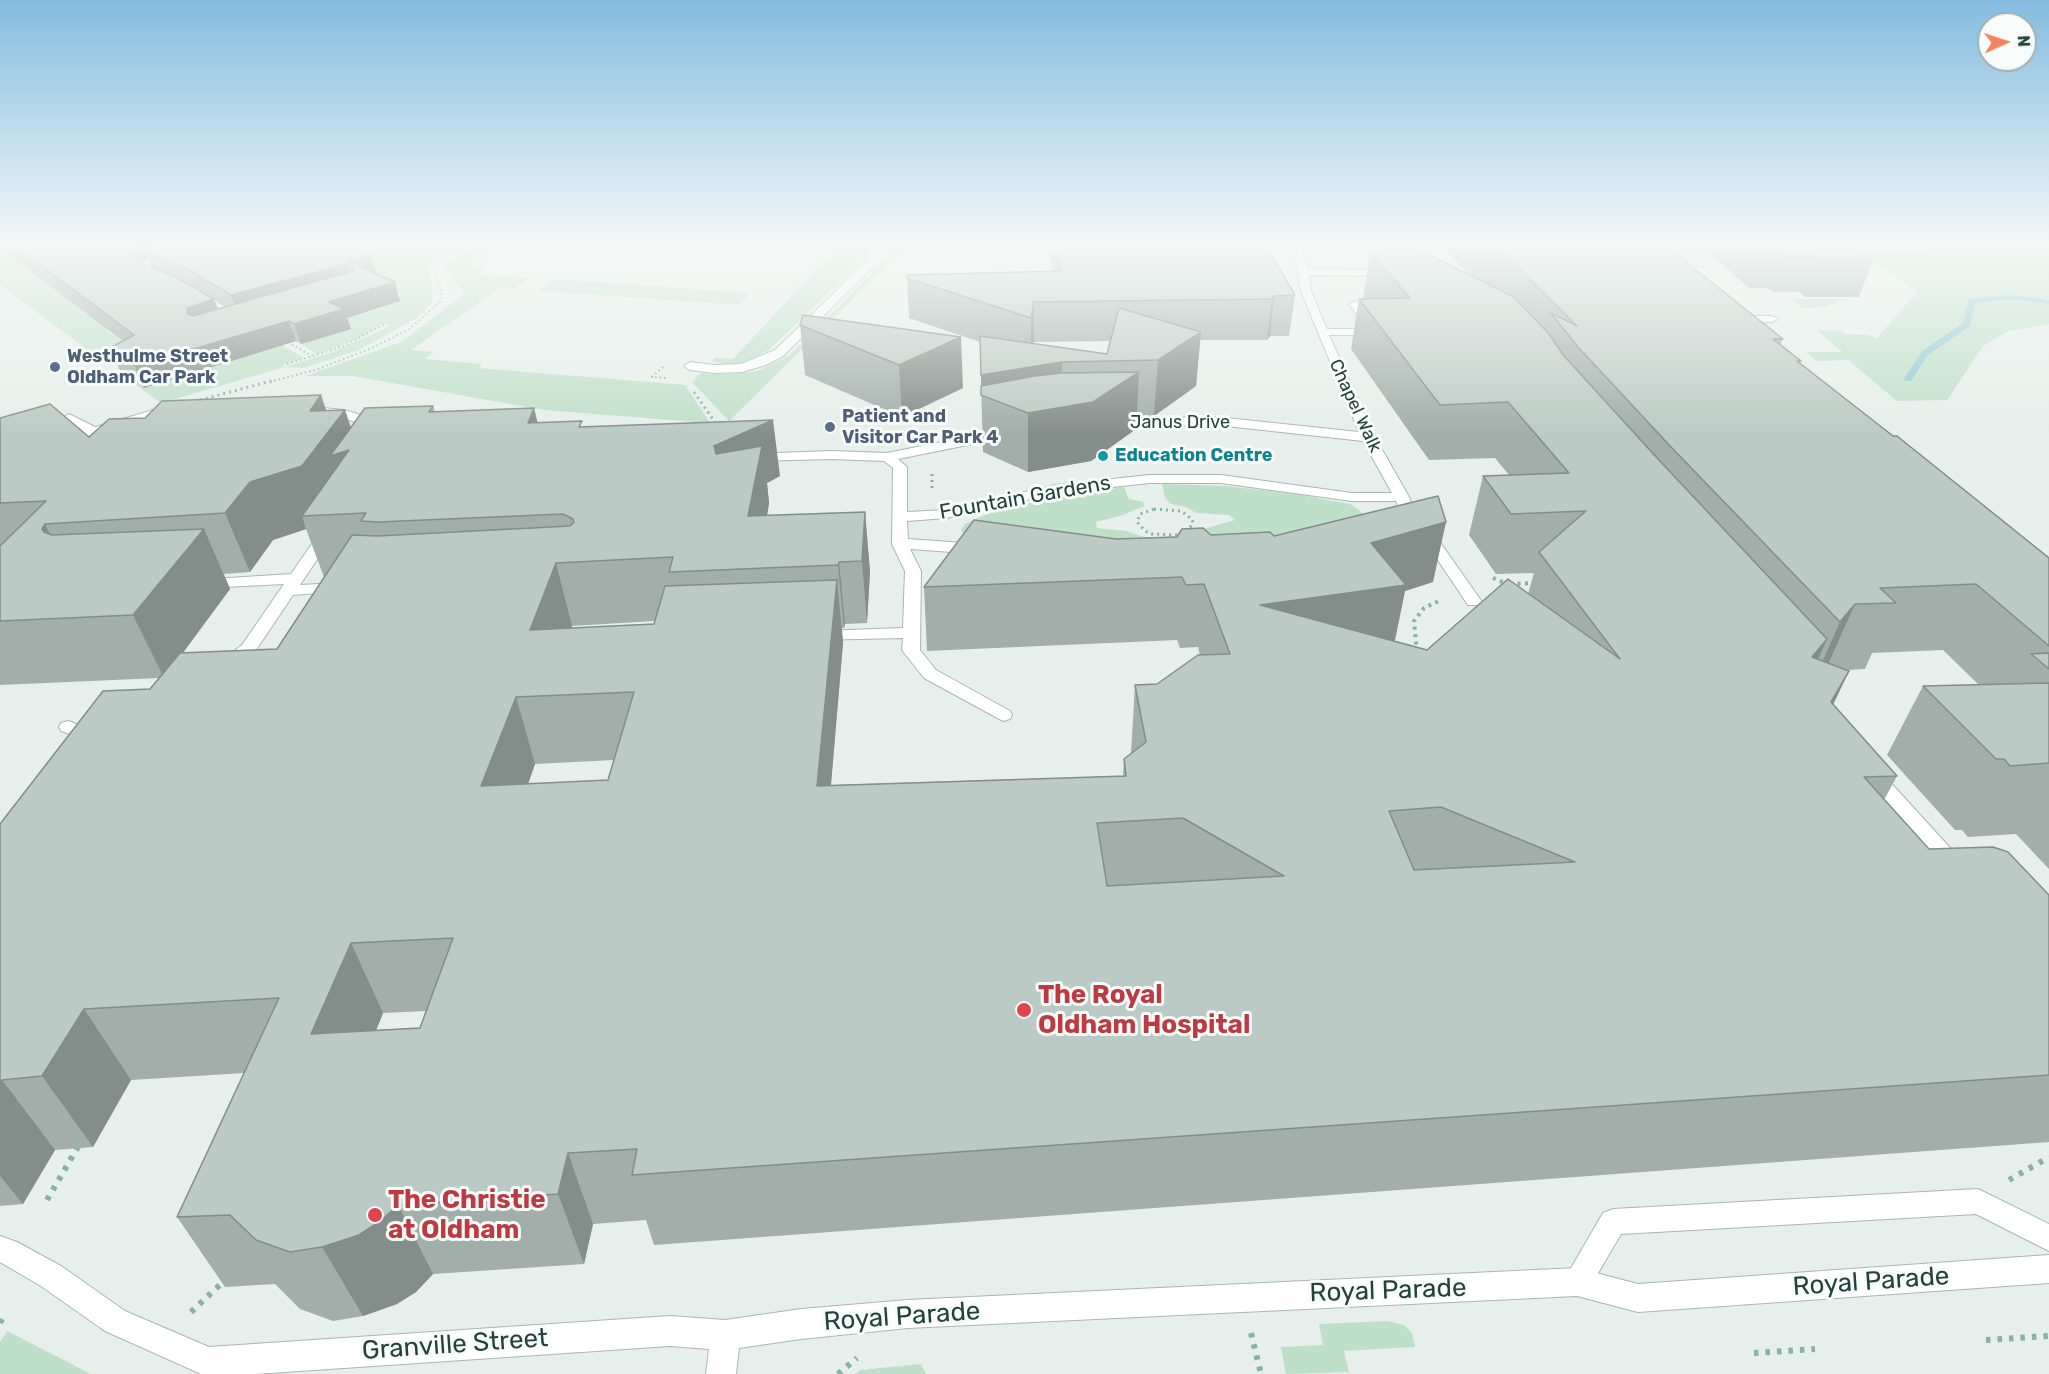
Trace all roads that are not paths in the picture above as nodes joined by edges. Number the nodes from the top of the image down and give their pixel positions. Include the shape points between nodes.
1 (826, 307) edge
2 (1313, 307) edge
3 (1357, 307) edge
4 (1727, 319) edge
5 (1772, 319) dead end
6 (1323, 332) junction
7 (690, 366) dead end
8 (179, 409) edge
9 (307, 411) edge
10 (69, 418) edge
11 (1095, 424) edge
12 (1022, 430) edge
13 (94, 432) junction
14 (1368, 437) junction
15 (388, 442) edge
16 (46, 447) edge
17 (735, 458) edge
18 (887, 458) junction
19 (1402, 497) junction
20 (340, 514) edge
21 (901, 517) junction
22 (1402, 521) junction
23 (1383, 528) edge
24 (900, 544) junction
25 (996, 553) edge
26 (189, 584) edge
27 (291, 585) junction
28 (352, 588) edge
29 (1474, 602) dead end
30 (910, 633) junction
31 (800, 637) edge
32 (211, 676) edge
33 (1003, 716) dead end
34 (68, 727) dead end
35 (85, 756) edge
36 (1859, 760) edge
37 (1968, 879) edge
38 (2049, 1238) edge
39 (0, 1249) edge
40 (2049, 1269) edge
41 (1576, 1282) junction
42 (725, 1335) junction
43 (721, 1374) edge

1 - 7 street via 779,353 762,362 742,368
2 - 6 street, Chapel Walk
3 - 6 street via 1371,324 1359,332
4 - 5 street
6 - 14 street, Chapel Walk
8 - 13 street
9 - 15 street via 344,414 369,422 382,431
10 - 13 street
11 - 14 street, Janus Drive via 1217,421
12 - 18 street
13 - 16 street
14 - 19 street, Chapel Walk
17 - 18 street
18 - 21 street via 900,467
19 - 21 street, Fountain Gardens via 1352,497 1221,478 1150,479 1056,489 946,514
19 - 22 street via 1407,510
20 - 27 street
21 - 24 street
22 - 23 street
22 - 29 street via 1431,538
24 - 25 street, Fountain Gardens
24 - 30 street via 913,571
26 - 27 street
27 - 28 street
27 - 32 street via 248,649
30 - 31 street
30 - 33 street via 911,650 930,674
34 - 35 street via 110,738
36 - 37 street
38 - 41 street via 1978,1200 1613,1222
39 - 42 street, Granville Street via 51,1276 115,1321 208,1362 670,1330
40 - 41 street, Royal Parade via 1638,1298
41 - 42 street, Royal Parade via 908,1314
42 - 43 street

